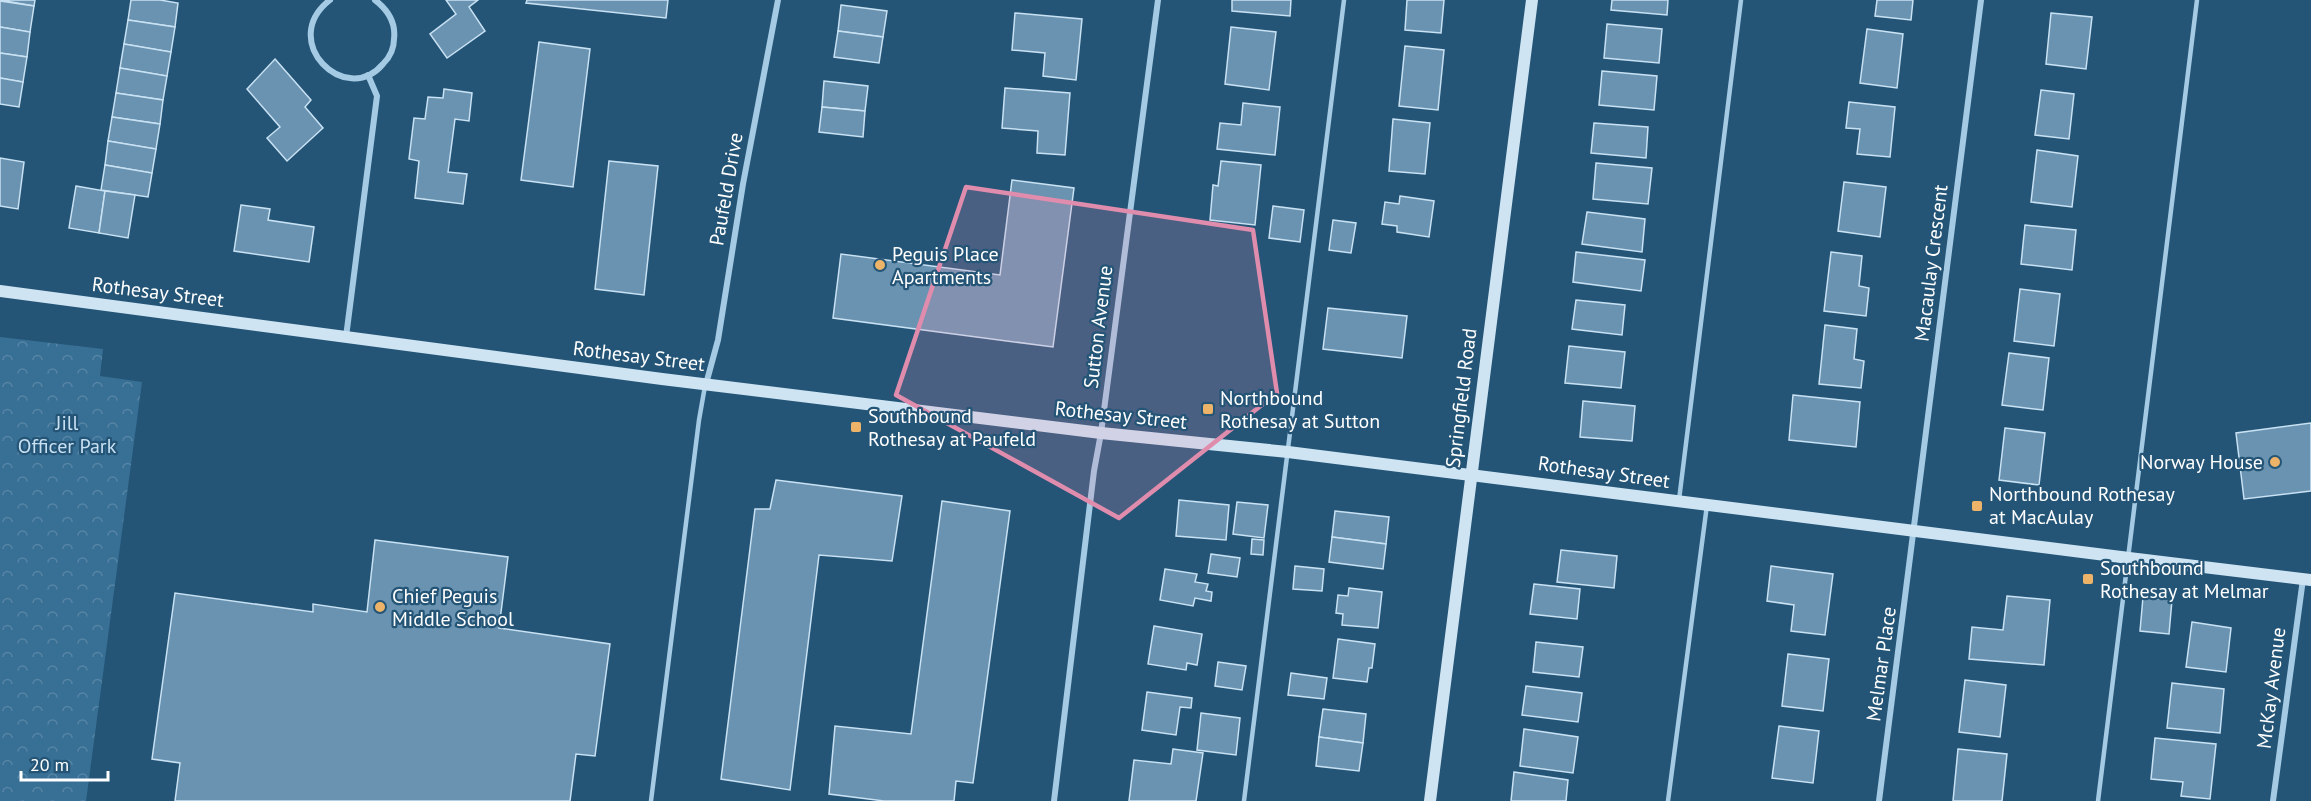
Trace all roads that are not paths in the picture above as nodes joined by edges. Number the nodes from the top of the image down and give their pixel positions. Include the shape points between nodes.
1 (330, 0) edge
2 (375, 0) edge
3 (778, 0) edge
4 (1158, 0) edge
5 (1344, 0) edge
6 (1532, 0) edge
7 (1741, 0) edge
8 (1981, 0) edge
9 (2197, 0) edge
10 (368, 75) junction
11 (0, 291) edge
12 (346, 337) junction
13 (706, 384) junction
14 (1101, 433) junction
15 (1288, 452) junction
16 (1472, 474) junction
17 (1678, 502) junction
18 (1707, 505) junction
19 (1914, 531) junction
20 (2129, 558) junction
21 (2307, 579) edge
22 (651, 801) edge
23 (1054, 801) edge
24 (1244, 801) edge
25 (1430, 801) edge
26 (1668, 801) edge
27 (1879, 801) edge
28 (2098, 801) edge
29 (2273, 801) edge

1 - 10 street via 314,18 310,32 317,59 340,76
2 - 10 street via 391,18 394,45 389,58
3 - 13 street, Paufeld Drive via 718,340
4 - 14 street, Sutton Avenue
5 - 15 lane
6 - 16 street, Springfield Road
7 - 17 lane
8 - 19 street, Macaulay Crescent
9 - 20 lane
10 - 12 street via 377,96
11 - 12 street, Rothesay Street
12 - 13 street, Rothesay Street
13 - 14 street, Rothesay Street
13 - 22 lane
14 - 15 street, Rothesay Street
14 - 23 street, Sutton Avenue
15 - 16 street, Rothesay Street
15 - 24 lane
16 - 17 street, Rothesay Street
16 - 25 street, Springfield Road
17 - 18 street, Rothesay Street
18 - 19 street, Rothesay Street
18 - 26 lane
19 - 20 street, Rothesay Street
19 - 27 street, Melmar Place
20 - 21 street, Rothesay Street
20 - 28 lane
21 - 29 street, McKay Avenue

